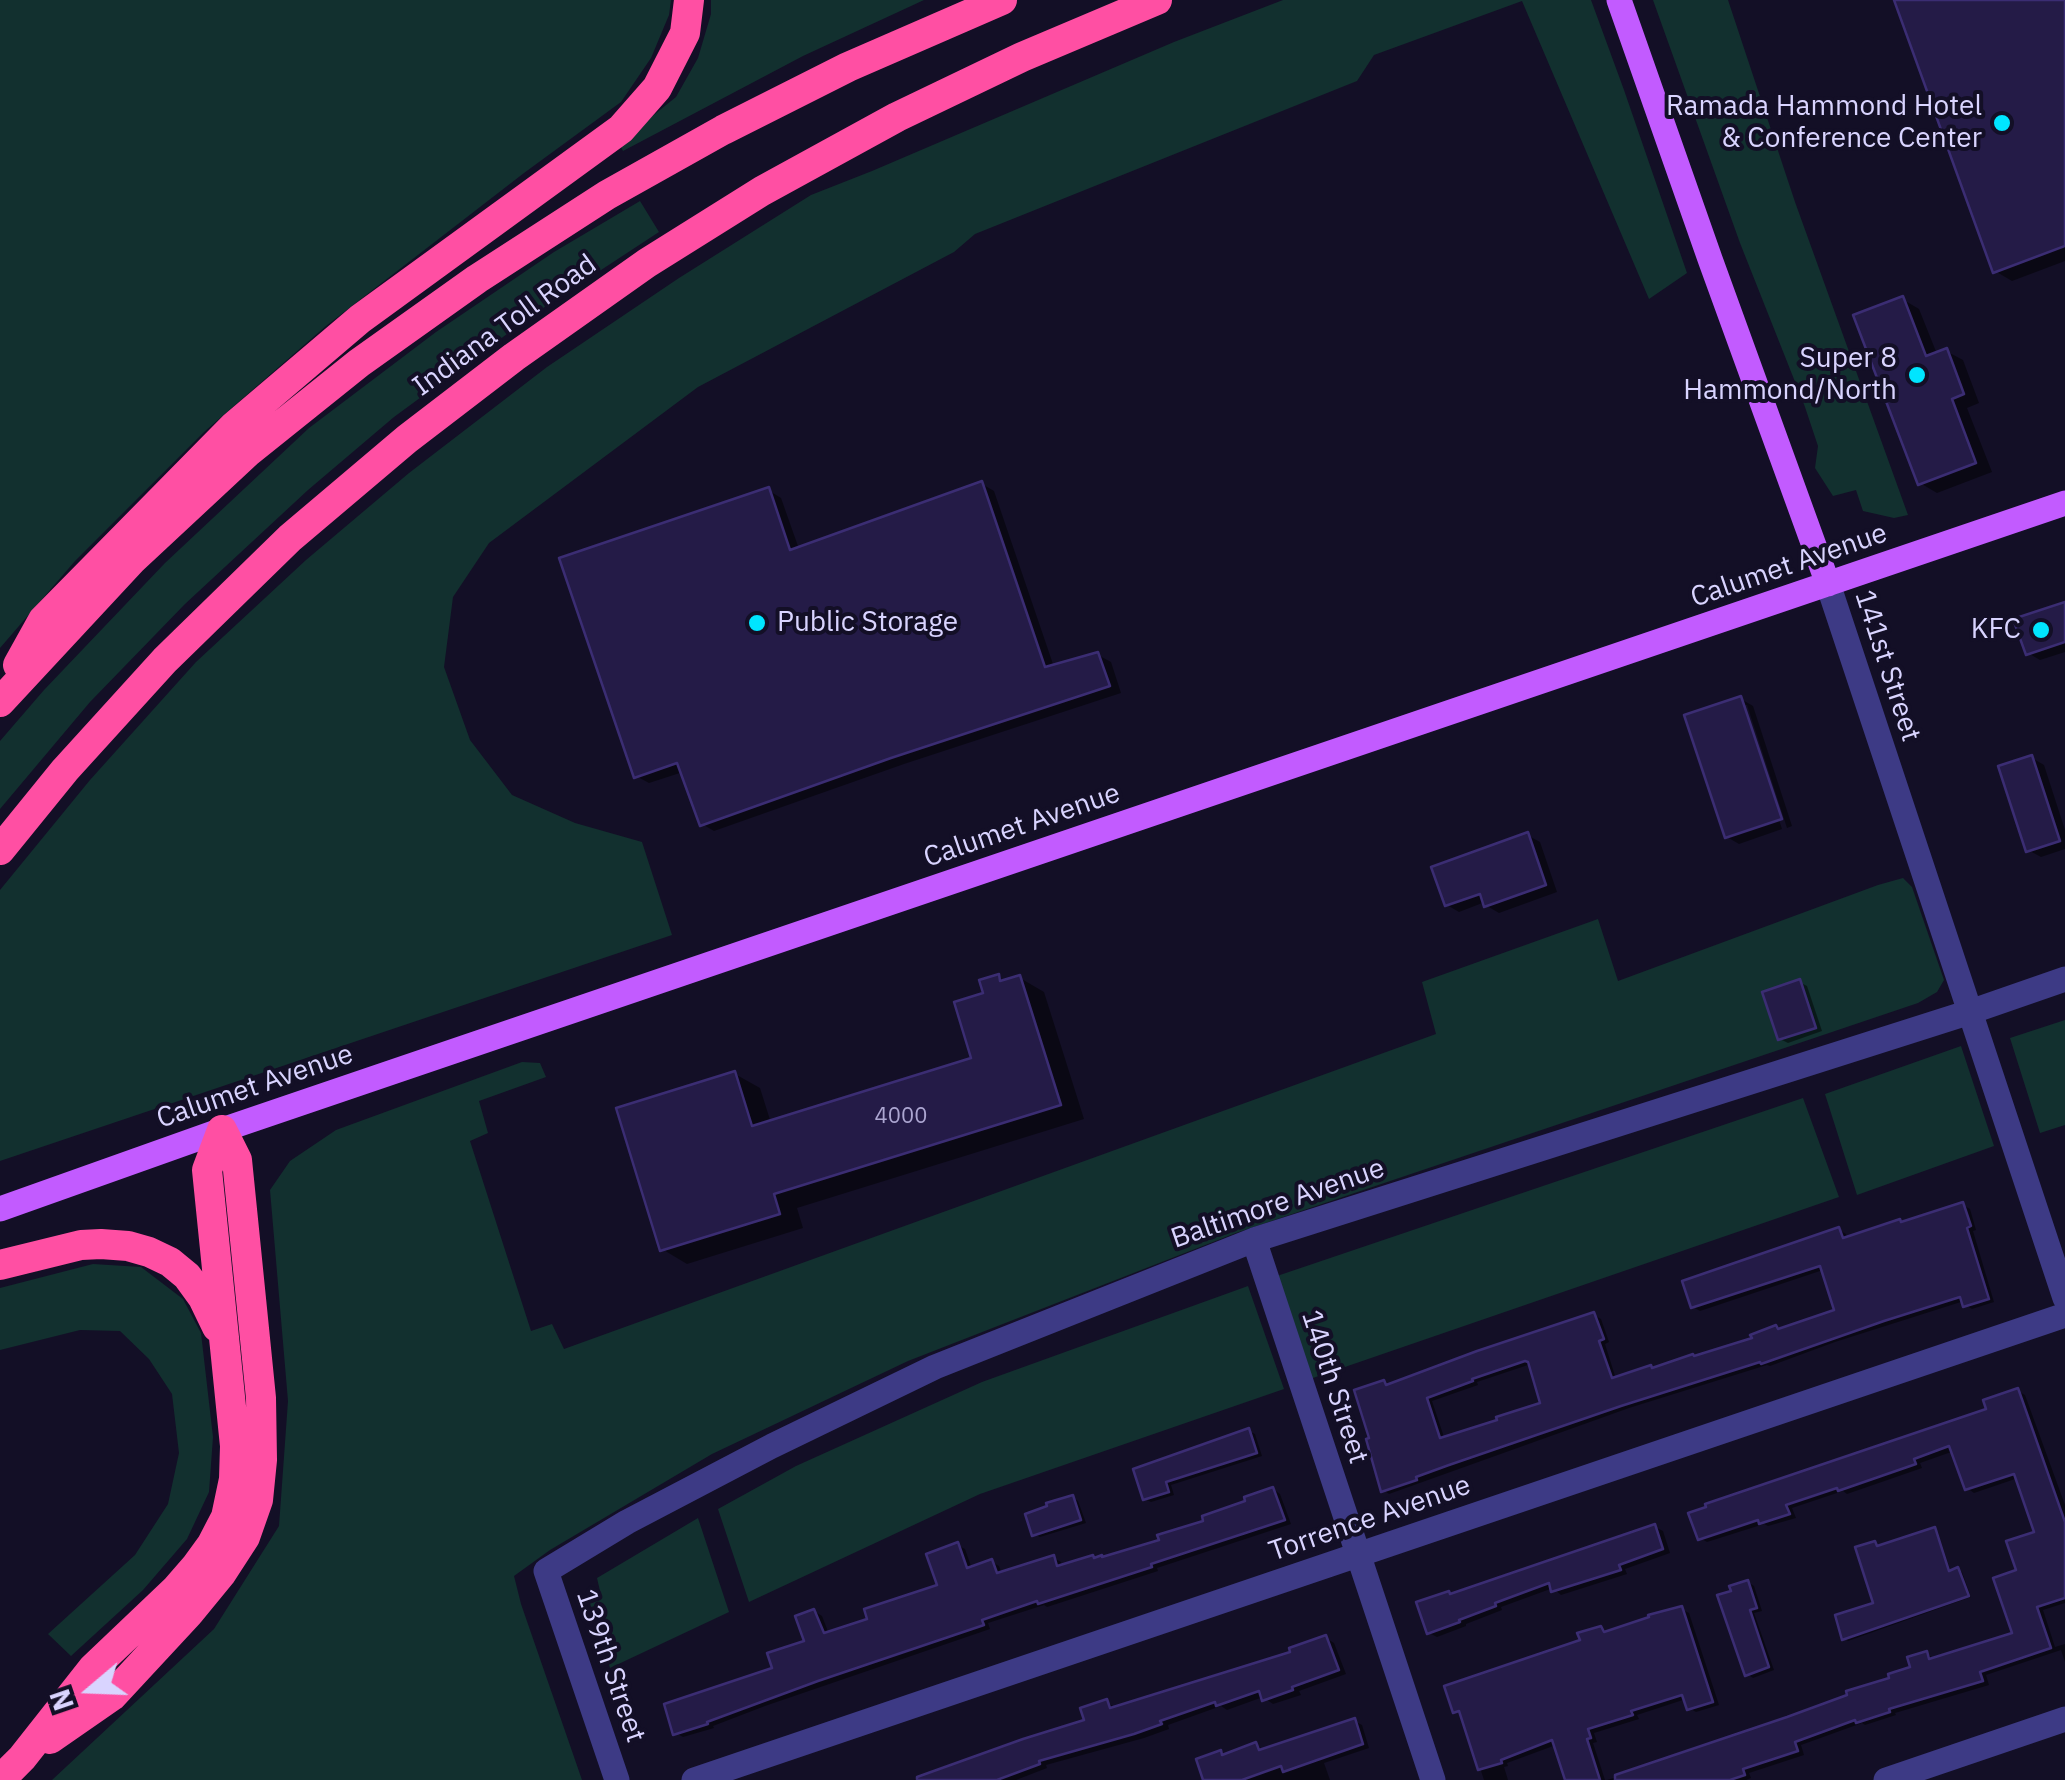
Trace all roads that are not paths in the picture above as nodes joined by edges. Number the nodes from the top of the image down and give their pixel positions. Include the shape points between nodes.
1 (690, 0) edge
2 (1002, 0) edge
3 (1157, 0) edge
4 (1619, 0) edge
5 (2065, 503) edge
6 (1828, 584) junction
7 (0, 699) edge
8 (0, 850) edge
9 (2065, 979) edge
10 (1970, 1012) junction
11 (222, 1130) junction
12 (0, 1209) edge
13 (1254, 1240) junction
14 (0, 1266) edge
15 (2065, 1298) edge
16 (2065, 1315) edge
17 (226, 1353) junction
18 (1358, 1554) junction
19 (546, 1572) joint
20 (2065, 1719) edge
21 (22, 1758) junction
22 (0, 1780) edge
23 (618, 1780) edge
24 (694, 1780) edge
25 (1433, 1780) edge
26 (1886, 1780) edge

1 - 7 highway via 685,33 658,88 621,128 360,318 233,427 43,620
2 - 7 highway, Indiana Toll Road via 722,130 477,279 248,452 132,560
3 - 8 highway, Indiana Toll Road via 897,117 762,191 514,357 290,538 165,660
4 - 6 main road, 141st Street
5 - 6 main road, Calumet Avenue
6 - 10 street, 141st Street
6 - 11 main road, Calumet Avenue
9 - 10 street, Baltimore Avenue
10 - 13 street, Baltimore Avenue
10 - 15 street, 141st Street
11 - 12 main road, Calumet Avenue
11 - 17 highway via 207,1170
11 - 21 highway via 237,1160 259,1380 258,1500 246,1537 189,1612 112,1696
13 - 18 street, 140th Street
13 - 19 street, Baltimore Avenue via 936,1367 643,1513
14 - 17 highway via 81,1245 149,1252 187,1276 215,1320
16 - 18 street, Torrence Avenue
17 - 21 highway via 235,1446 226,1517 176,1590 93,1668
18 - 24 street, Torrence Avenue
18 - 25 street, 140th Street
19 - 23 street, 139th Street
20 - 26 street
21 - 22 highway

